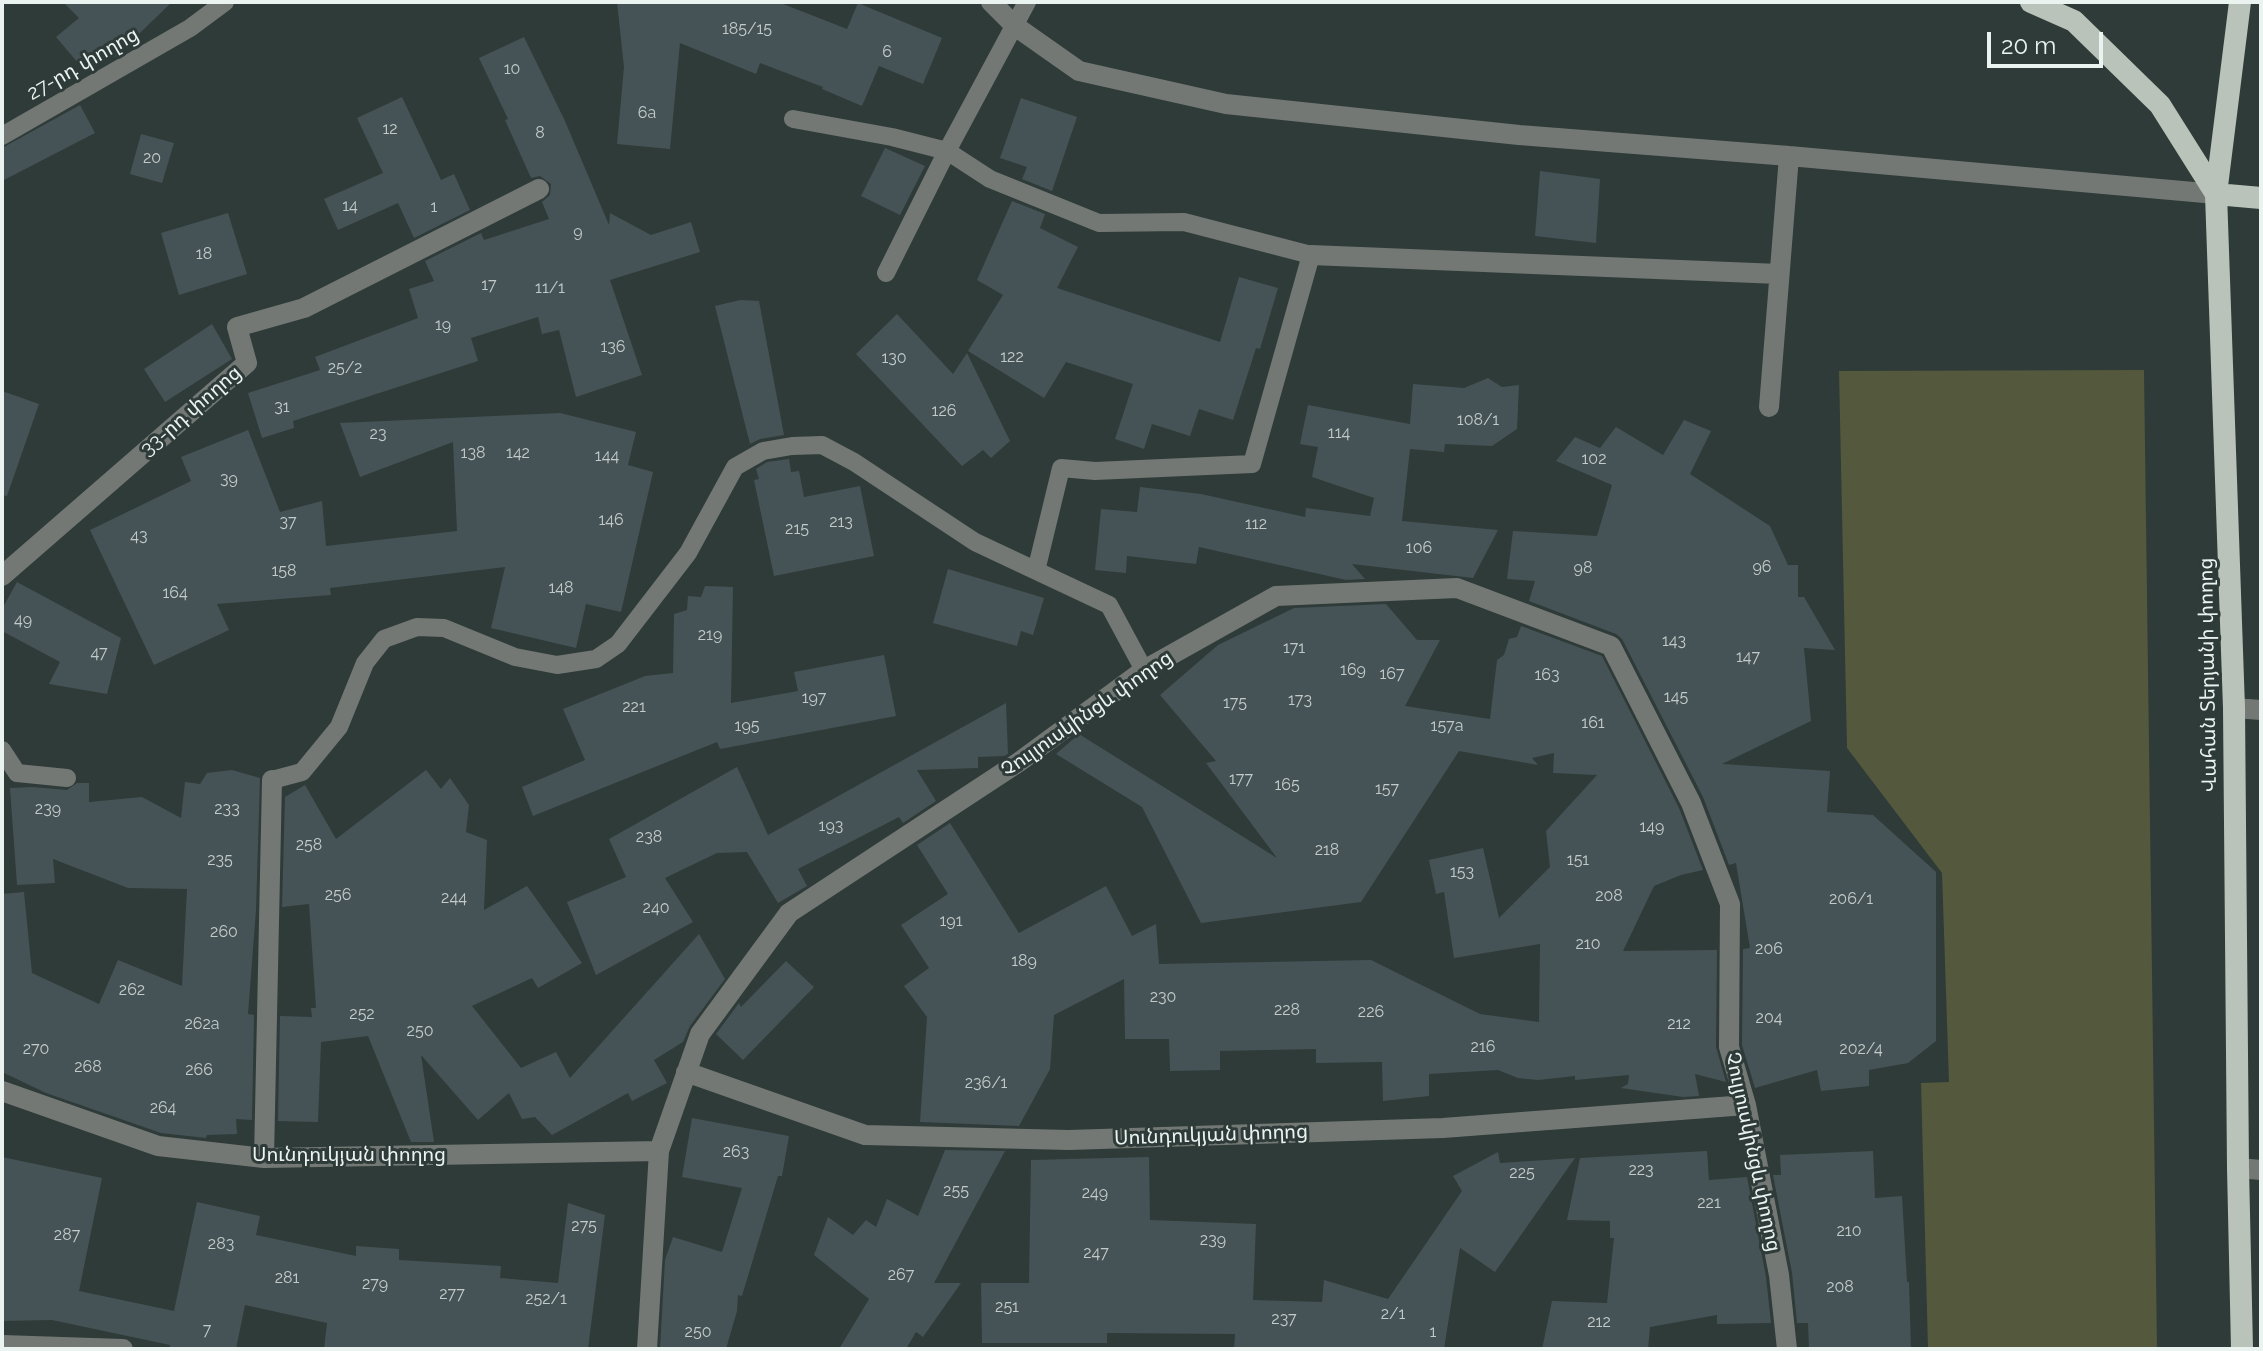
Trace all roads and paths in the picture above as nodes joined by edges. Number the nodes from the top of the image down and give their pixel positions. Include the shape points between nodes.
1 (225, 2) edge
2 (991, 2) edge
3 (1027, 2) edge
4 (2031, 2) edge
5 (2240, 2) edge
6 (1015, 26) junction
7 (793, 119) dead end
8 (2, 136) edge
9 (947, 151) junction
10 (1789, 156) junction
11 (539, 189) dead end
12 (2216, 194) junction
13 (2261, 198) edge
14 (1311, 255) junction
15 (886, 273) dead end
16 (1779, 274) junction
17 (1769, 407) dead end
18 (1036, 571) junction
19 (2, 576) edge
20 (1144, 670) junction
21 (2234, 708) junction
22 (2261, 710) edge
23 (2, 750) edge
24 (67, 778) dead end
25 (272, 780) joint
26 (686, 1072) junction
27 (2, 1091) edge
28 (1746, 1105) junction
29 (659, 1151) junction
30 (264, 1158) junction
31 (2238, 1168) junction
32 (2261, 1170) edge
33 (2, 1345) edge
34 (123, 1349) edge
35 (647, 1349) edge
36 (1787, 1349) edge
37 (2242, 1349) edge

1 - 8 lane, 27-րդ փողոց via 190,28
2 - 6 street
3 - 6 lane
4 - 12 highway via 2074,21 2160,105
5 - 12 highway, Վահան Տերյանի փողոց
6 - 9 lane
6 - 10 street via 1079,71 1226,104
7 - 9 lane
9 - 14 lane via 990,179 1099,223 1184,222
9 - 15 lane
10 - 12 street
10 - 16 street
11 - 19 street, 33-րդ փողոց via 304,308 237,327 247,363
12 - 13 highway
12 - 21 highway, Վահան Տերյանի փողոց
14 - 16 street
14 - 18 lane via 1252,464 1061,468
16 - 17 street
18 - 20 lane via 1109,605
18 - 25 lane via 975,542 822,445 763,451 735,467 688,553 618,644 596,659 557,665 515,657 444,628 417,627 384,639 365,663 339,727 302,772
20 - 26 street, Չուլյուսկինցև փողոց via 1019,762 789,913 700,1034
20 - 28 street, Չուլյուսկինցև փողոց via 1276,596 1457,588 1611,646 1691,803 1730,904 1729,1047
21 - 22 street
21 - 31 highway, Վահան Տերյանի փողոց
23 - 24 lane via 17,773
25 - 30 street
26 - 28 street, Սունդուկյան փողոց via 865,1135 1069,1140 1427,1128
26 - 29 street, Չուլյուսկինցև փողոց
27 - 30 street, Սունդուկյան փողոց via 158,1146
28 - 36 street, Չուլյուսկինցև փողոց via 1779,1275
29 - 30 street, Սունդուկյան փողոց
29 - 35 street, Չուլյուսկինցև փողոց
31 - 32 street
31 - 37 highway, Վահան Տերյանի փողոց
33 - 34 street

